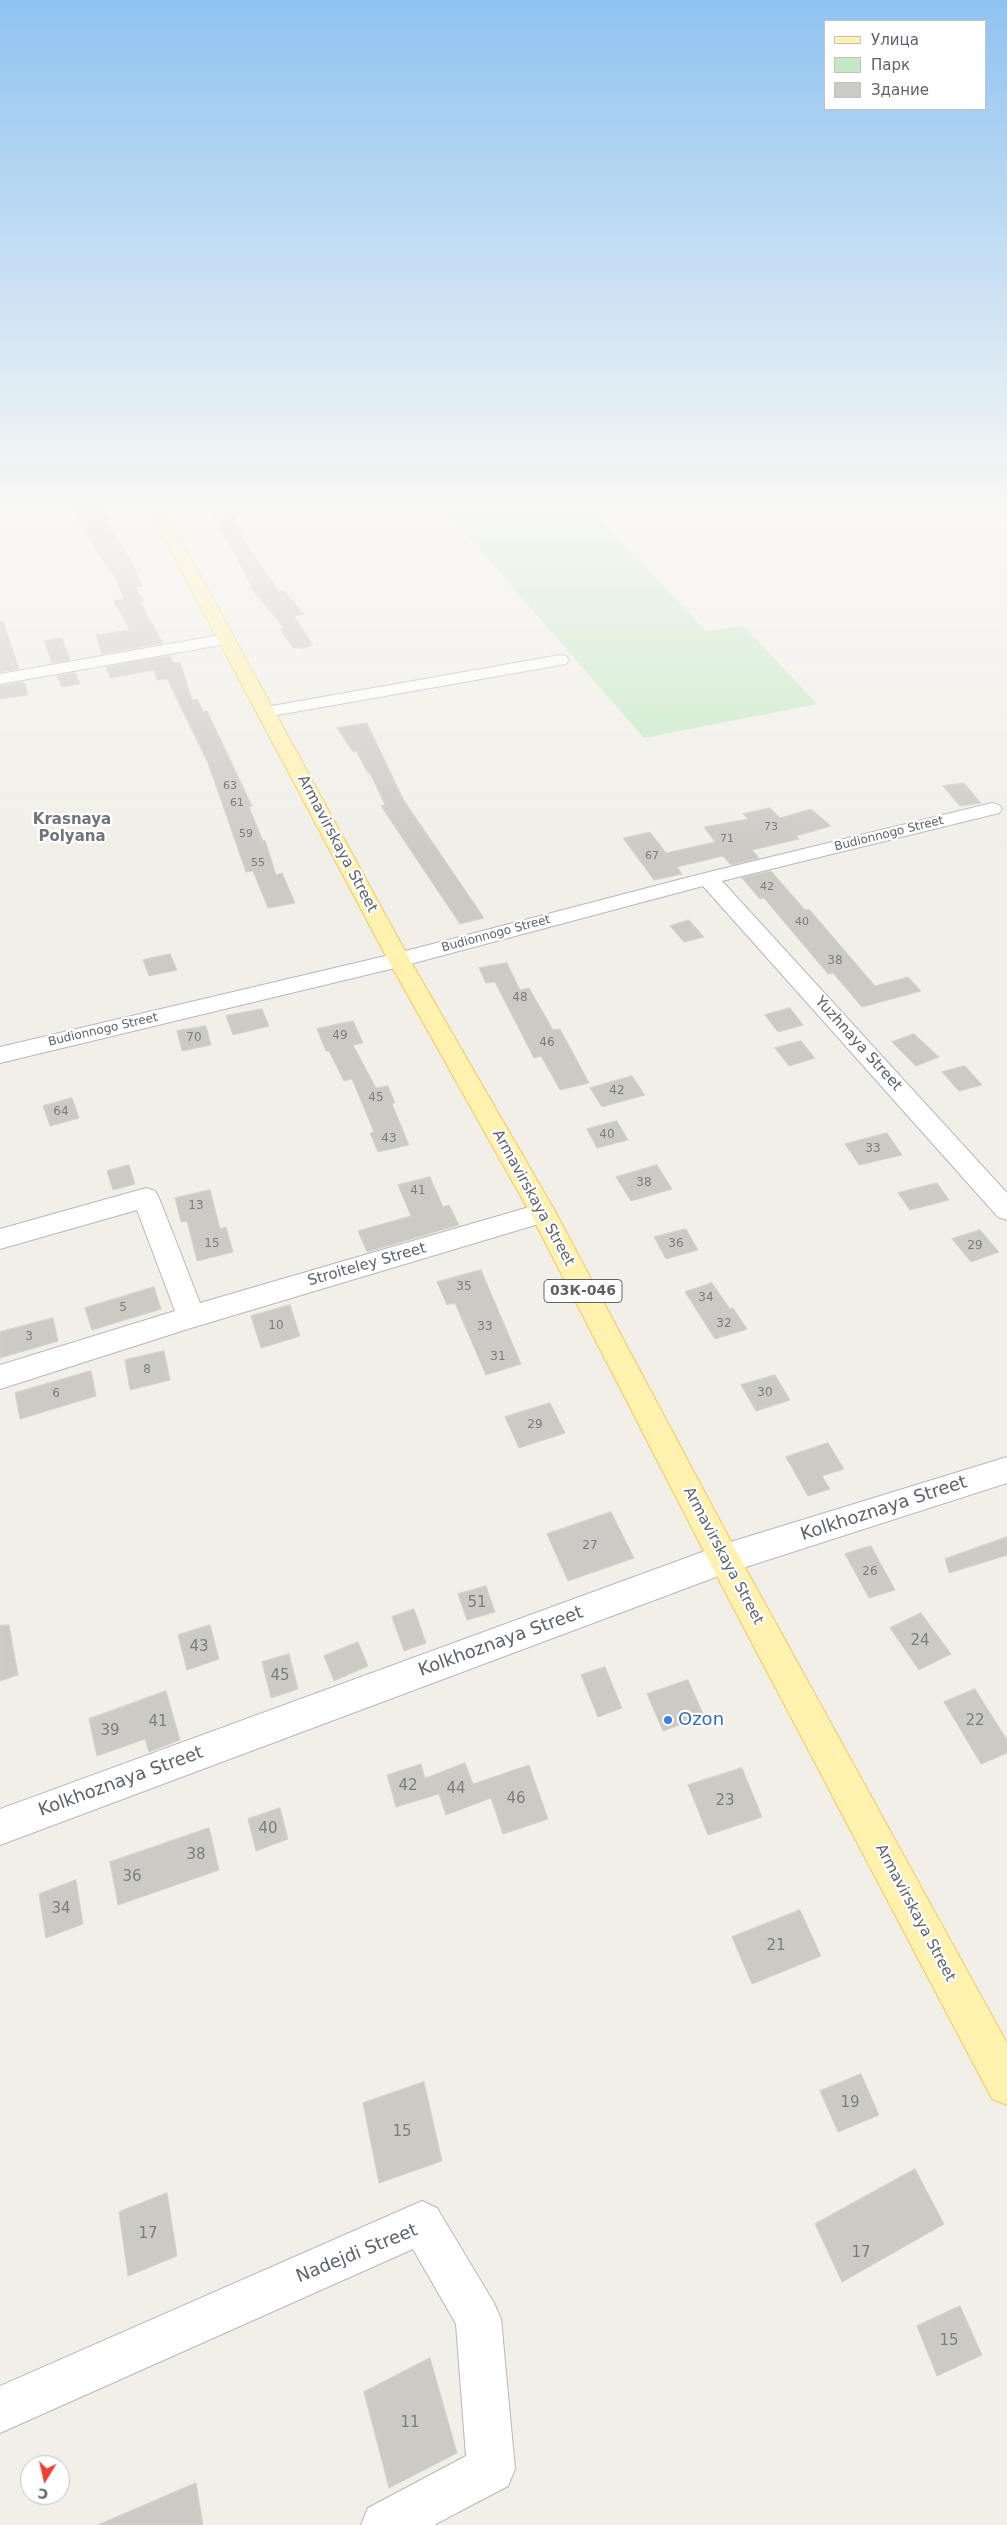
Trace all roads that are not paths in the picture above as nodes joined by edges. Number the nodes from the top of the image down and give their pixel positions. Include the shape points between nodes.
1 (215, 620) edge
2 (226, 639) junction
3 (560, 660) dead end
4 (0, 679) edge
5 (266, 712) junction
6 (992, 809) dead end
7 (708, 878) junction
8 (400, 960) junction
9 (0, 1055) edge
10 (1007, 1210) edge
11 (543, 1214) junction
12 (0, 1239) edge
13 (190, 1317) junction
14 (0, 1377) edge
15 (1007, 1470) edge
16 (724, 1559) junction
17 (0, 1827) edge
18 (1007, 2084) edge
19 (0, 2410) edge
20 (385, 2525) edge

1 - 2 main road, Armavirskaya Street / 03К-046
2 - 4 street
2 - 5 main road, Armavirskaya Street / 03К-046
3 - 5 street
5 - 8 main road, Armavirskaya Street / 03К-046
6 - 7 street, Budionnogo Street
7 - 8 street, Budionnogo Street
7 - 10 street, Yuzhnaya Street
8 - 9 street, Budionnogo Street
8 - 11 main road, Armavirskaya Street / 03К-046
11 - 13 street, Stroiteley Street
11 - 16 main road, Armavirskaya Street / 03К-046
12 - 13 street via 146,1198
13 - 14 street, Stroiteley Street
15 - 16 street, Kolkhoznaya Street
16 - 17 street, Kolkhoznaya Street
16 - 18 main road, Armavirskaya Street / 03К-046
19 - 20 street, Nadejdi Street via 422,2223 478,2319 491,2469

